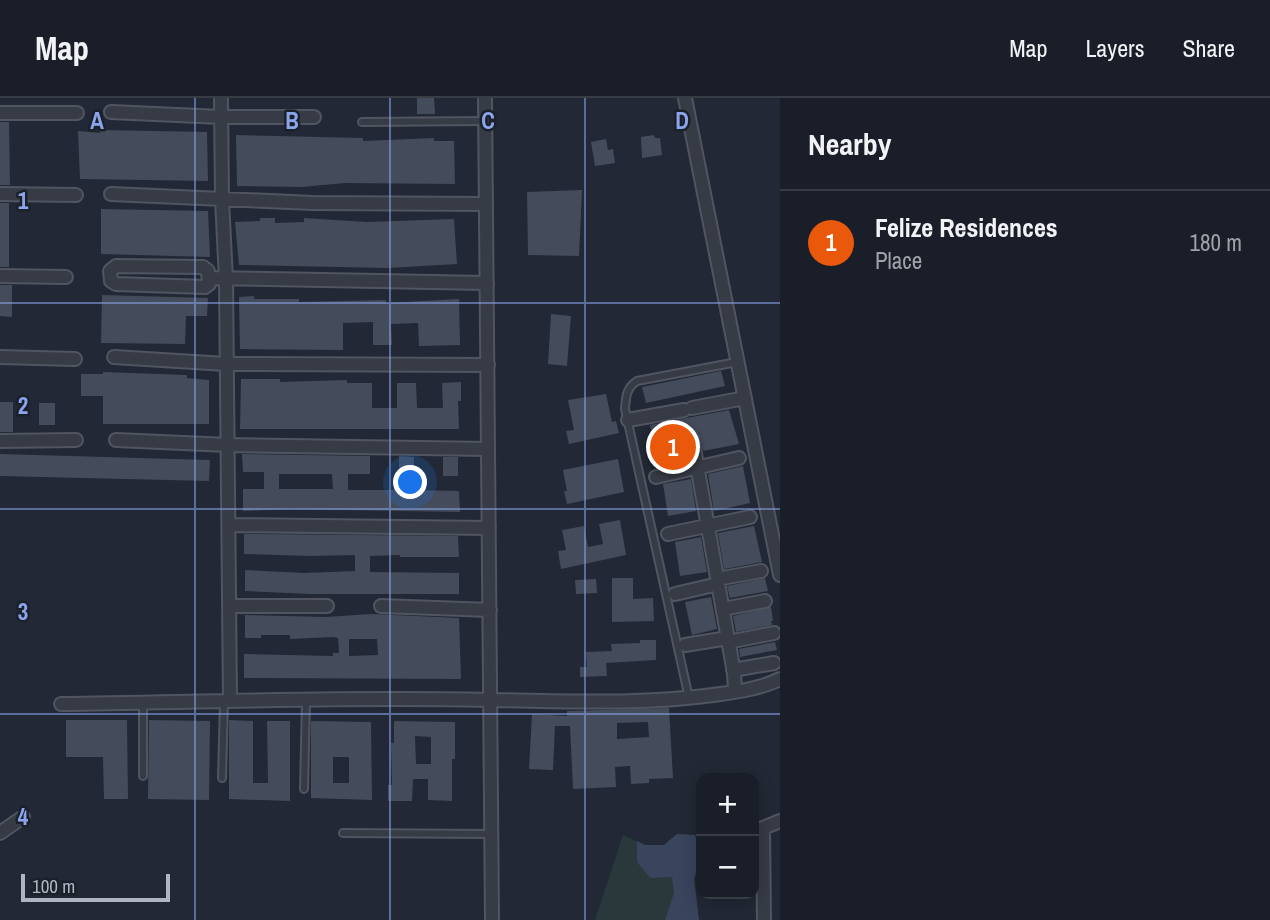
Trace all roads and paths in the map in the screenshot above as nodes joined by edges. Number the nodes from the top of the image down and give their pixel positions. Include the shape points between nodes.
1 (221, 98) edge
2 (485, 98) edge
3 (685, 98) edge
4 (111, 112) dead end
5 (0, 113) edge
6 (77, 113) dead end
7 (221, 117) junction
8 (314, 117) dead end
9 (486, 121) junction
10 (362, 122) dead end
11 (0, 194) edge
12 (111, 194) dead end
13 (76, 195) dead end
14 (222, 199) junction
15 (486, 204) junction
16 (0, 276) edge
17 (66, 277) dead end
18 (209, 278) junction
19 (226, 280) junction
20 (487, 282) junction
21 (0, 358) edge
22 (114, 358) dead end
23 (75, 359) dead end
24 (737, 362) junction
25 (226, 363) junction
26 (488, 365) junction
27 (745, 398) junction
28 (628, 420) junction
29 (692, 438) dead end
30 (76, 440) dead end
31 (116, 440) dead end
32 (0, 441) edge
33 (228, 445) junction
34 (488, 449) junction
35 (739, 458) dead end
36 (698, 468) junction
37 (656, 477) dead end
38 (750, 517) dead end
39 (229, 525) junction
40 (708, 527) junction
41 (489, 528) junction
42 (668, 534) dead end
43 (761, 571) dead end
44 (780, 575) edge
45 (718, 582) junction
46 (675, 594) dead end
47 (765, 601) dead end
48 (229, 606) junction
49 (327, 606) dead end
50 (381, 606) dead end
51 (723, 609) junction
52 (490, 610) junction
53 (774, 633) dead end
54 (728, 640) junction
55 (685, 645) dead end
56 (774, 663) dead end
57 (733, 670) junction
58 (780, 679) edge
59 (735, 691) junction
60 (689, 698) junction
61 (491, 700) junction
62 (227, 701) junction
63 (306, 701) junction
64 (143, 702) junction
65 (61, 704) dead end
66 (143, 776) dead end
67 (222, 778) dead end
68 (304, 789) dead end
69 (23, 817) dead end
70 (780, 821) edge
71 (343, 832) dead end
72 (0, 833) edge
73 (491, 834) junction
74 (492, 920) edge
75 (764, 920) edge

1 - 7 street
2 - 9 street
3 - 24 street
4 - 7 street
5 - 6 street
7 - 8 street
7 - 14 street
9 - 10 lane
9 - 15 street
11 - 13 street
12 - 14 street
14 - 15 street
14 - 19 street
15 - 20 street
16 - 17 street
18 - 18 street via 203,267 116,266 110,271 116,284 205,287
18 - 19 street
19 - 20 street
19 - 25 street
20 - 26 street
21 - 23 street
22 - 25 street
24 - 27 street
24 - 28 lane via 637,381 626,397
25 - 26 street
25 - 33 street
26 - 34 street
27 - 28 street
27 - 44 street
28 - 60 lane
29 - 36 street
30 - 32 street
31 - 33 street
33 - 34 street
33 - 39 street
34 - 41 street
35 - 36 street
36 - 37 street
36 - 40 street
38 - 40 street
39 - 41 street
39 - 48 street
40 - 42 street
40 - 45 street
41 - 52 street
43 - 45 street
45 - 46 street
45 - 51 street
47 - 51 street
48 - 49 street
48 - 62 street
50 - 52 street
51 - 54 street
52 - 61 street
53 - 54 street
54 - 55 street
54 - 57 street
56 - 57 street
57 - 59 street
58 - 59 street
59 - 60 street
60 - 61 street via 581,703
61 - 63 street
61 - 73 street
62 - 63 street
62 - 64 street
62 - 67 lane
63 - 68 lane
64 - 65 street
64 - 66 lane
69 - 72 street
70 - 75 street via 763,828
71 - 73 lane
73 - 74 street

